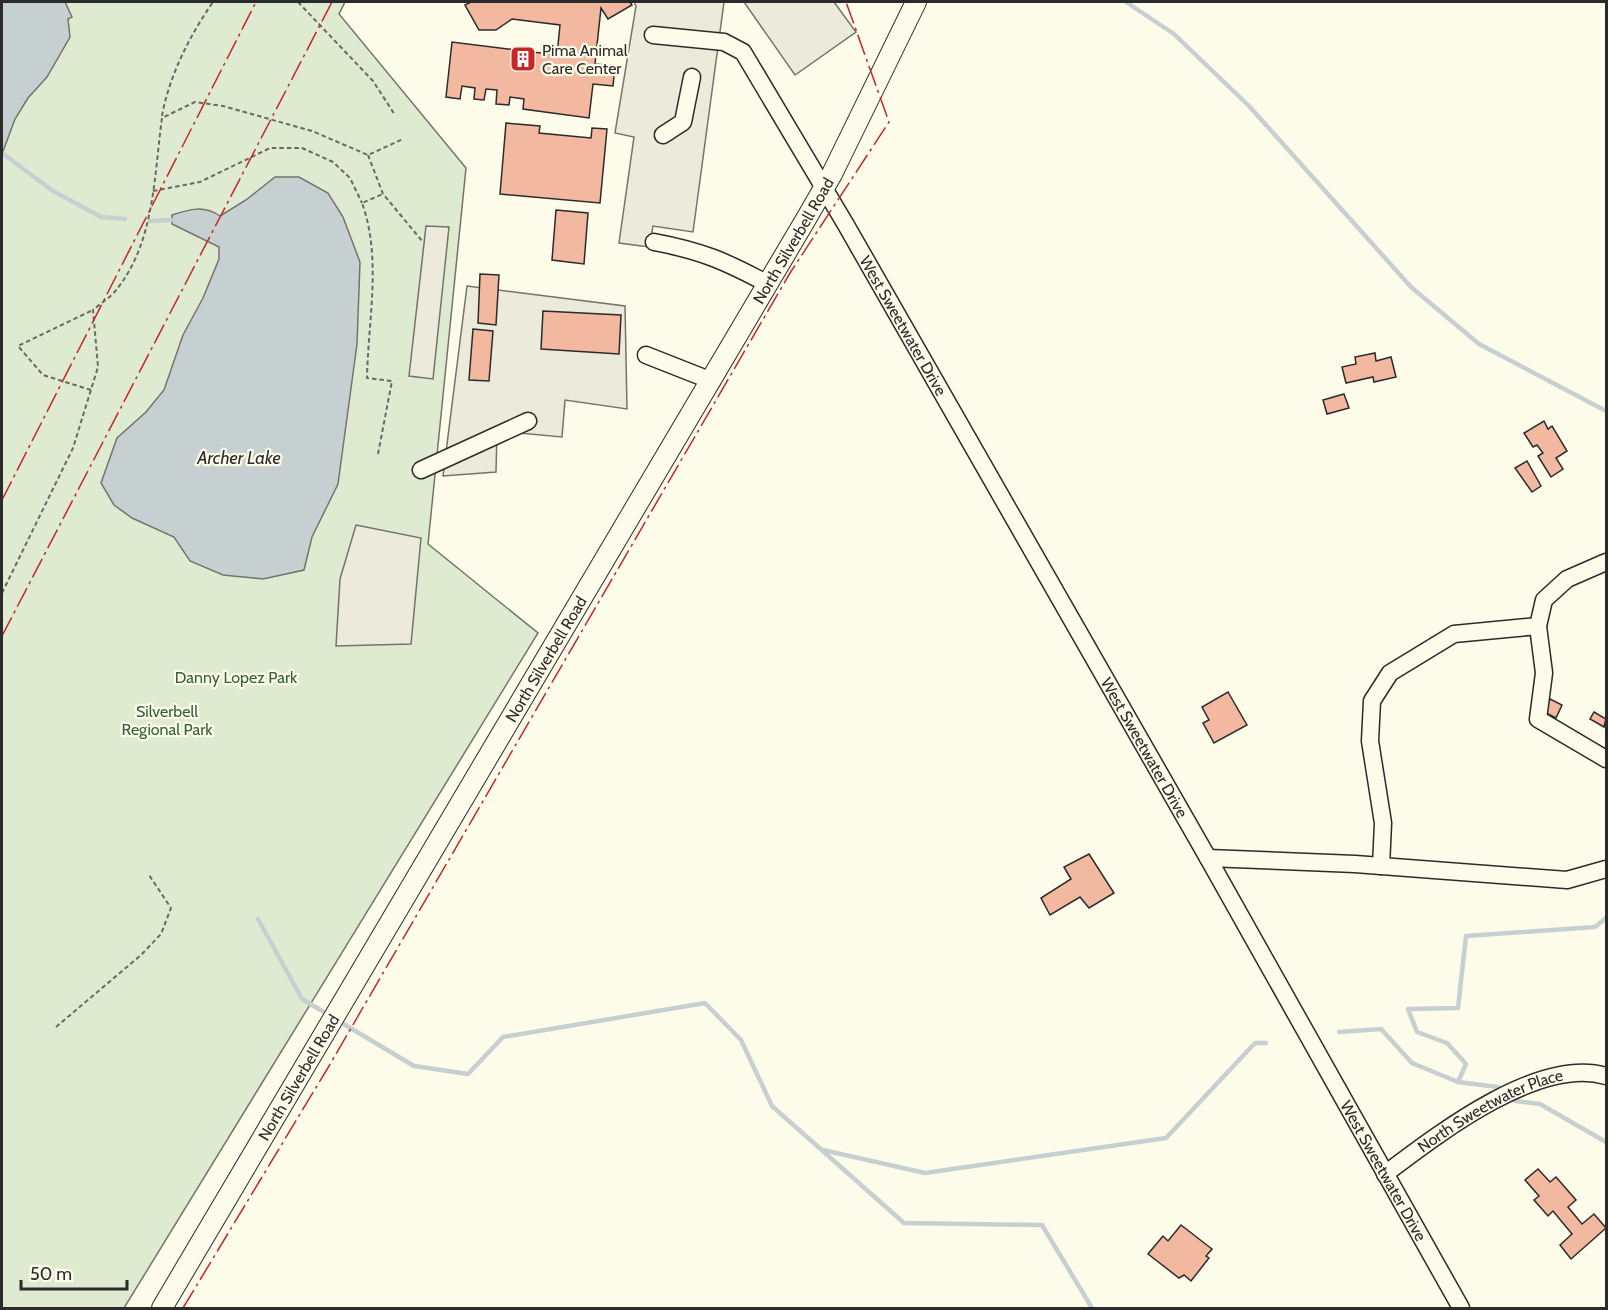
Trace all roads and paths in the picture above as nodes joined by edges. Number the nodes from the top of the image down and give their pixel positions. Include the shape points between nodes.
1 (213, 2) edge
2 (298, 2) edge
3 (916, 2) edge
4 (654, 35) dead end
5 (692, 77) dead end
6 (395, 115) dead end
7 (162, 118) junction
8 (663, 135) dead end
9 (403, 139) dead end
10 (368, 155) junction
11 (824, 188) junction
12 (153, 191) junction
13 (383, 195) junction
14 (362, 203) junction
15 (423, 242) dead end
16 (654, 242) dead end
17 (768, 284) junction
18 (93, 310) junction
19 (646, 355) dead end
20 (712, 381) junction
21 (91, 390) junction
22 (528, 421) dead end
23 (378, 454) dead end
24 (421, 470) dead end
25 (1606, 562) edge
26 (2, 593) edge
27 (1538, 626) junction
28 (1606, 759) edge
29 (1208, 858) junction
30 (1381, 866) junction
31 (1606, 869) edge
32 (149, 875) dead end
33 (56, 1027) dead end
34 (1606, 1076) edge
35 (1385, 1174) junction
36 (162, 1308) edge
37 (1461, 1308) edge

1 - 7 path via 177,69
2 - 6 path via 373,81
3 - 11 main road, North Silverbell Road
4 - 11 street, West Sweetwater Drive via 724,42 742,52
5 - 8 street via 683,122
7 - 10 path via 195,102 223,106 312,131
7 - 12 path
9 - 10 path
10 - 13 path
11 - 17 main road, North Silverbell Road
11 - 29 street, West Sweetwater Drive
12 - 14 path via 200,182 270,148 302,148 333,162 350,178
12 - 18 path via 147,228 131,267 117,290
13 - 14 path
13 - 15 path
14 - 23 path via 370,226 372,256 367,378 392,381
16 - 17 street via 722,259
17 - 20 main road, North Silverbell Road
18 - 21 path via 98,367
18 - 21 path via 18,346 43,375
19 - 20 street
20 - 36 main road, North Silverbell Road
21 - 26 path via 73,448
22 - 24 street
25 - 27 street via 1568,579 1544,600
27 - 28 street via 1544,673 1538,719
27 - 30 street via 1454,634 1390,673 1372,701 1371,711 1370,741 1383,823
29 - 30 street
29 - 35 street, West Sweetwater Drive
30 - 31 street via 1567,880
32 - 33 path via 171,908 161,934
34 - 35 street, North Sweetwater Place via 1563,1076 1514,1089 1434,1137
35 - 37 street, West Sweetwater Drive

